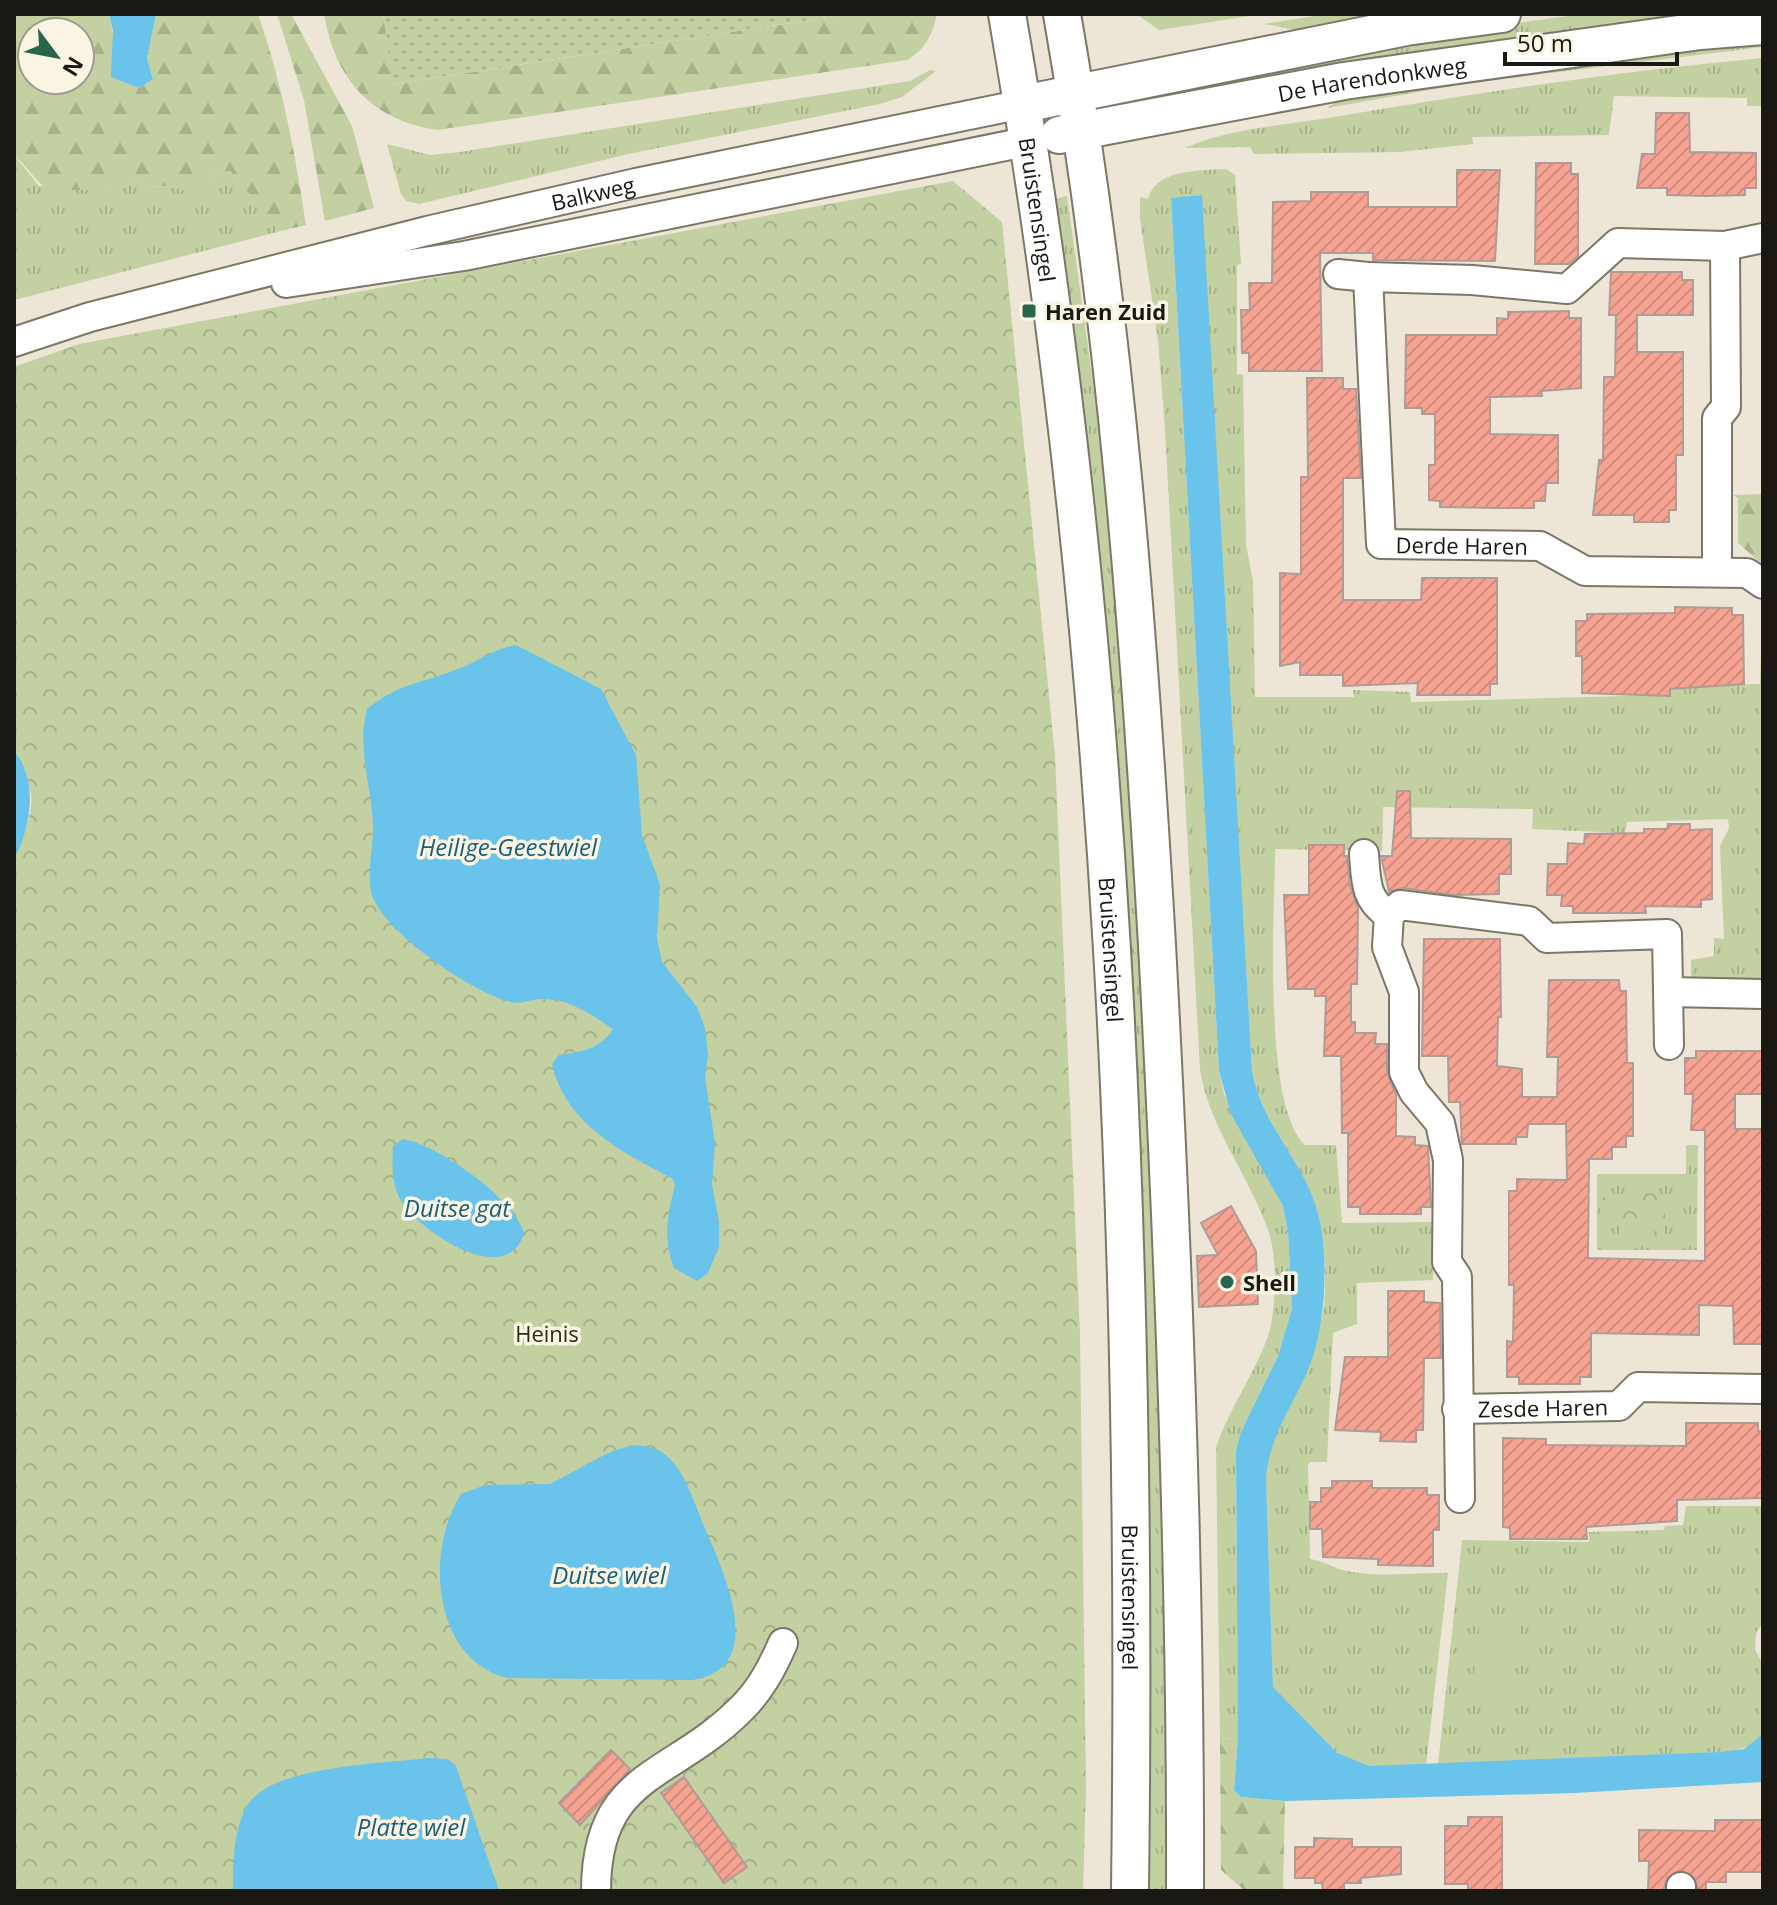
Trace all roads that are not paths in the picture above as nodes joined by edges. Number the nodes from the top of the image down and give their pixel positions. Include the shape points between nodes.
1 (1007, 14) edge
2 (1062, 14) edge
3 (1502, 14) edge
4 (1763, 26) edge
5 (1076, 92) junction
6 (1023, 104) junction
7 (1082, 130) junction
8 (1030, 141) junction
9 (1763, 238) edge
10 (1725, 246) junction
11 (1338, 274) dead end
12 (1368, 277) junction
13 (166, 300) junction
14 (14, 342) edge
15 (1717, 571) junction
16 (1763, 584) edge
17 (1364, 854) dead end
18 (1389, 915) junction
19 (1670, 992) junction
20 (1763, 994) edge
21 (1669, 1045) dead end
22 (1763, 1389) edge
23 (1457, 1409) junction
24 (1460, 1498) dead end
25 (783, 1643) dead end
26 (596, 1891) edge
27 (1130, 1891) edge
28 (1185, 1891) edge

1 - 6 main road, Bruistensingel
2 - 5 main road, Bruistensingel
3 - 5 main road, De Harendonkweg via 1406,27
4 - 7 main road, De Harendonkweg via 1344,81
5 - 6 main road, De Harendonkweg
5 - 7 main road, Bruistensingel
6 - 8 main road, Bruistensingel
6 - 13 street, Balkweg via 636,183 344,251
7 - 8 main road, De Harendonkweg
7 - 28 main road, Bruistensingel via 1123,447 1141,674 1167,1124
8 - 13 street, Balkweg via 464,256
8 - 27 main road, Bruistensingel via 1079,527 1111,922 1131,1463
9 - 10 street
10 - 12 street via 1618,243 1567,289
10 - 15 street via 1726,407 1717,418
11 - 12 street
12 - 15 street, Derde Haren via 1381,544 1540,546 1585,571
13 - 14 street, Balkweg
15 - 16 street via 1747,573
17 - 18 street via 1367,893
18 - 19 street via 1400,905 1529,921 1547,938 1667,934
18 - 23 street, Zesde Haren via 1387,947 1404,992 1404,1072 1440,1123 1448,1160 1447,1262 1457,1277
19 - 20 street
19 - 21 street
22 - 23 street, Zesde Haren via 1638,1387 1619,1406
23 - 24 street, Zesde Haren
25 - 26 street via 740,1711 616,1807 597,1854

